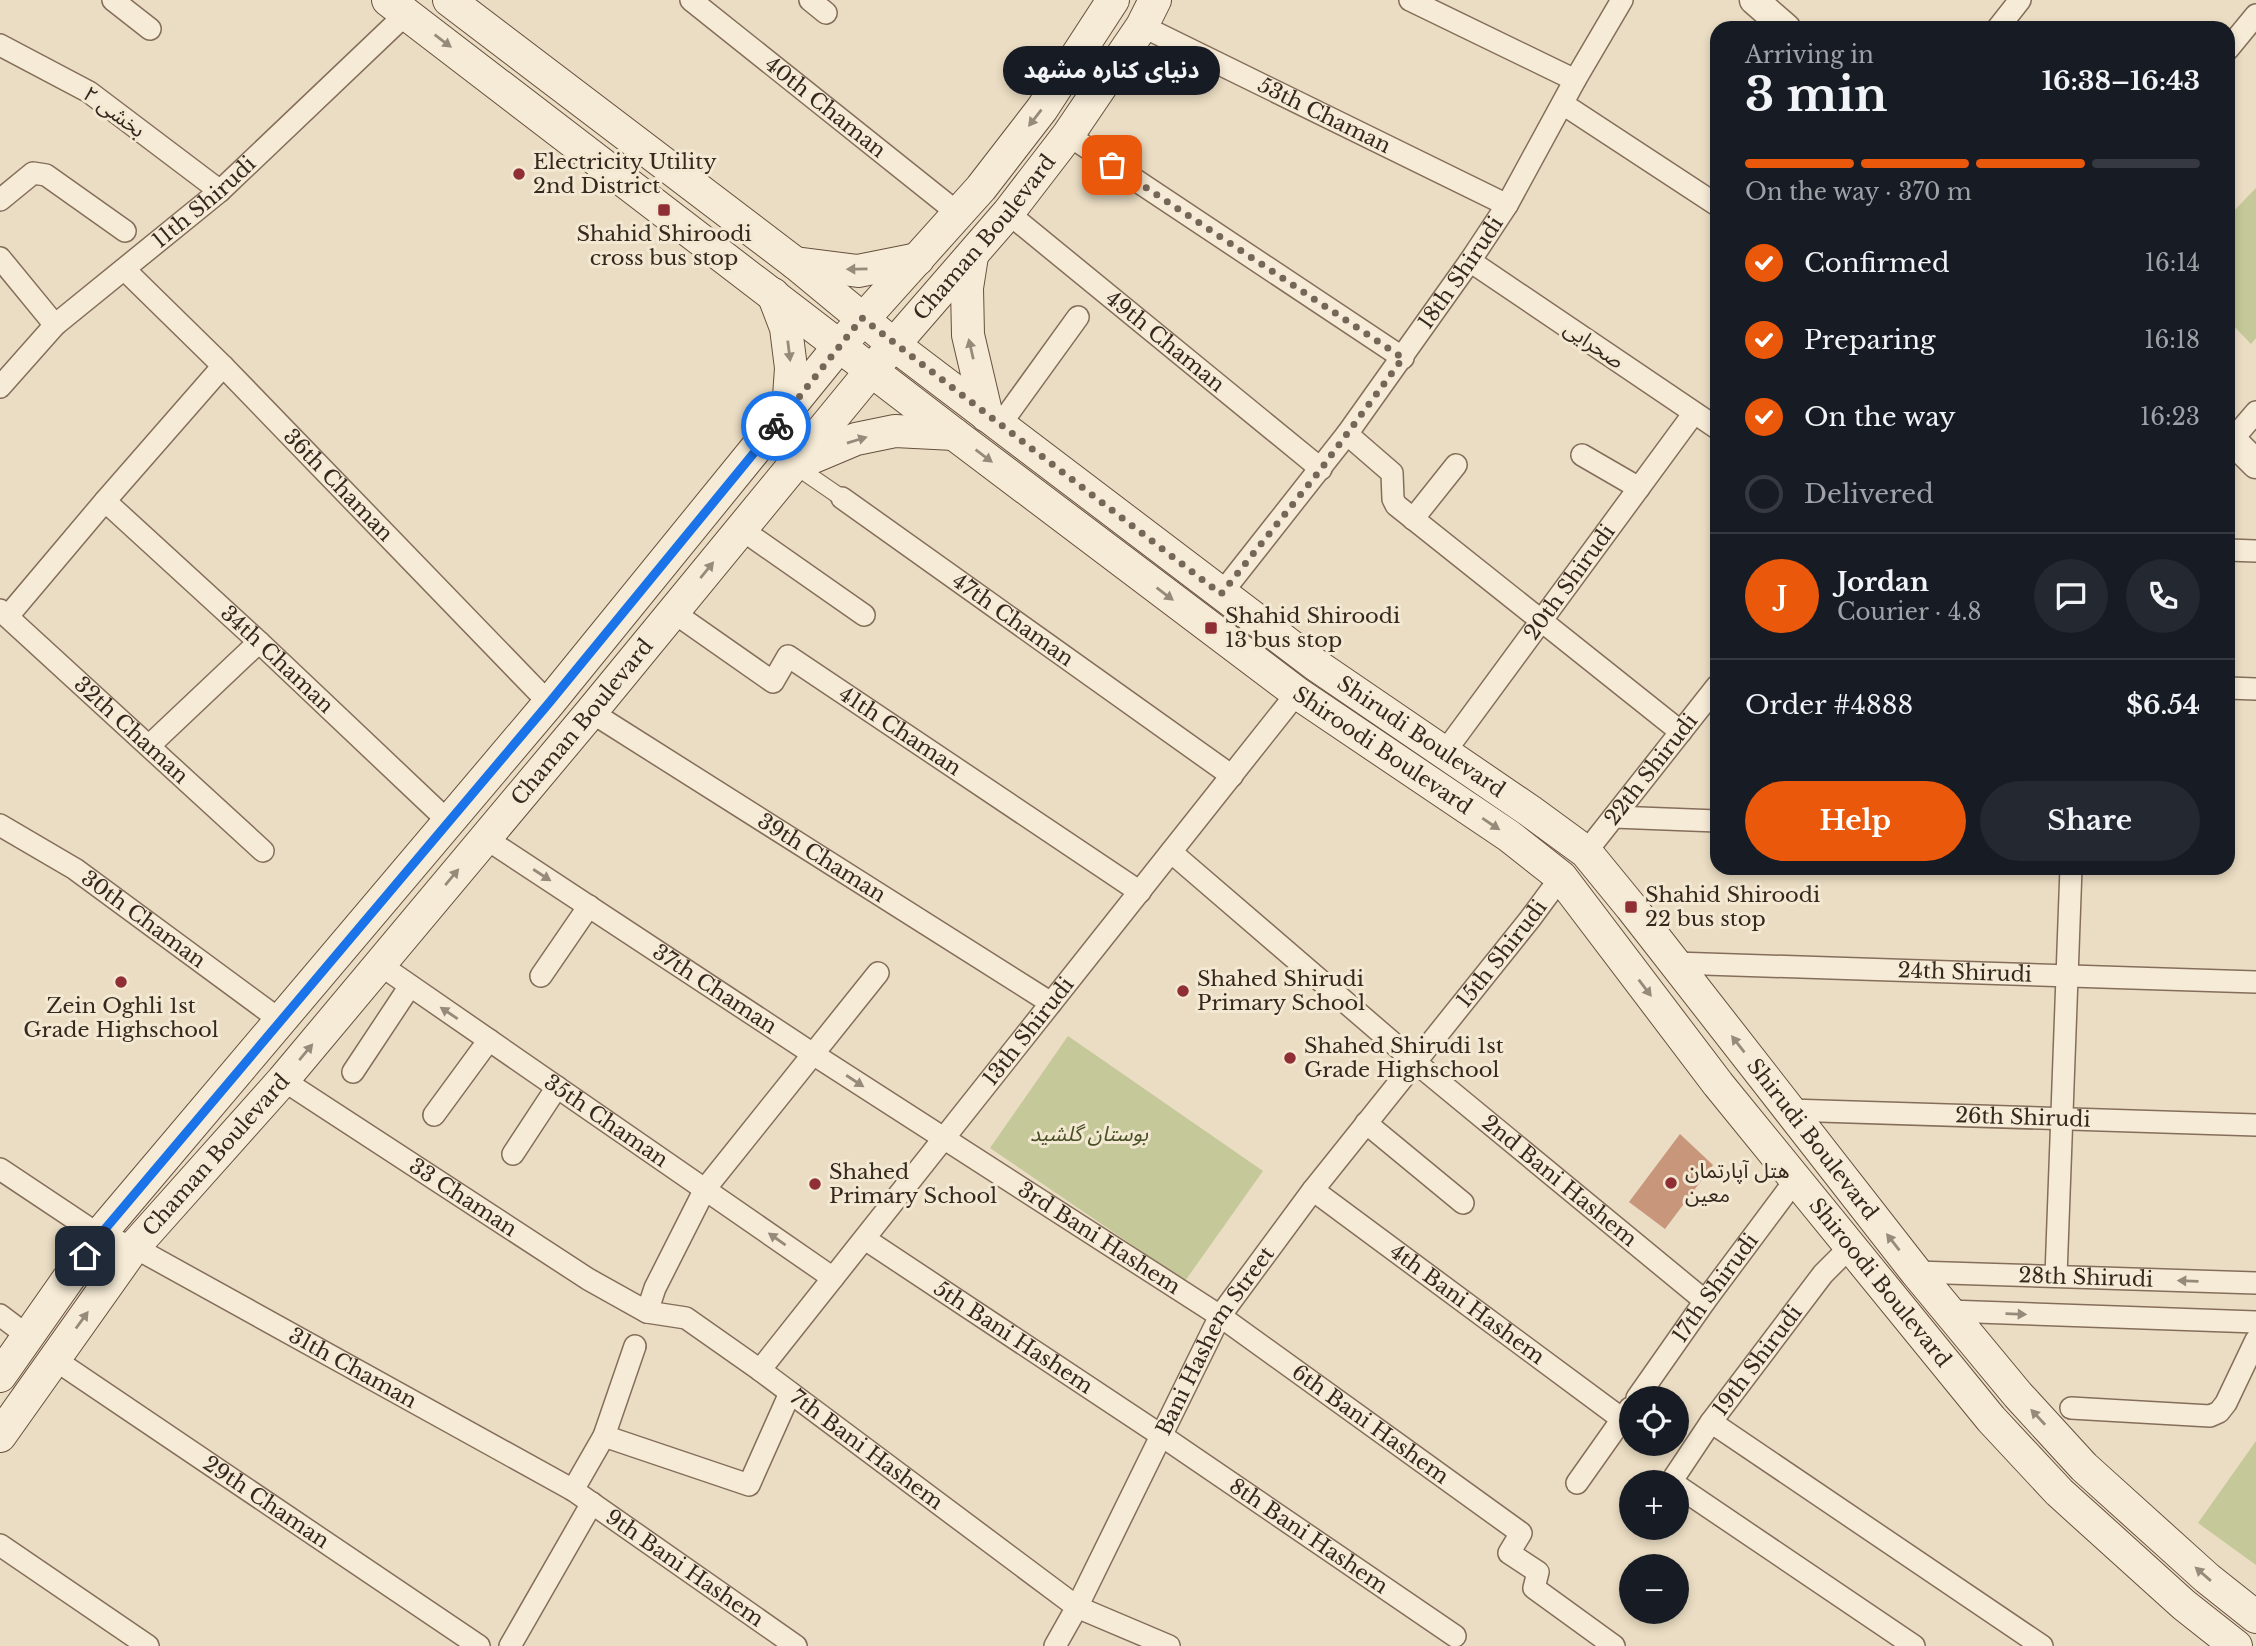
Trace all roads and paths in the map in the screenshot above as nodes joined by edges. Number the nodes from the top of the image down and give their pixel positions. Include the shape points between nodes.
1 (113, 0) edge
2 (449, 0) edge
3 (691, 0) edge
4 (1113, 0) edge
5 (1410, 0) edge
6 (1754, 0) edge
7 (2020, 0) edge
8 (1617, 2) edge
9 (398, 6) edge
10 (1149, 13) edge
11 (2256, 15) edge
12 (1778, 21) edge
13 (2004, 21) edge
14 (150, 29) dead end
15 (2235, 40) edge
16 (0, 45) edge
17 (1575, 80) junction
18 (1563, 104) junction
19 (1068, 135) junction
20 (220, 191) junction
21 (0, 200) edge
22 (1710, 200) edge
23 (1507, 205) junction
24 (959, 214) junction
25 (1009, 214) junction
26 (125, 231) dead end
27 (972, 256) junction
28 (0, 258) edge
29 (918, 259) junction
30 (1470, 261) junction
31 (795, 263) junction
32 (125, 270) junction
33 (772, 293) junction
34 (1078, 317) dead end
35 (862, 318) junction
36 (55, 325) junction
37 (894, 344) junction
38 (840, 345) junction
39 (1403, 358) junction
40 (223, 366) junction
41 (871, 371) junction
42 (0, 387) edge
43 (788, 411) junction
44 (2256, 412) edge
45 (1694, 413) junction
46 (993, 420) junction
47 (1710, 423) edge
48 (2235, 433) edge
49 (954, 434) junction
50 (1347, 434) junction
51 (2235, 443) edge
52 (1583, 455) dead end
53 (2256, 464) edge
54 (794, 465) junction
55 (1456, 465) dead end
56 (1321, 469) junction
57 (1639, 488) junction
58 (842, 498) joint
59 (105, 501) junction
60 (1413, 519) junction
61 (741, 529) junction
62 (2235, 550) edge
63 (2256, 551) edge
64 (1221, 594) junction
65 (673, 612) junction
66 (4, 613) edge
67 (864, 615) dead end
68 (1540, 621) junction
69 (259, 642) junction
70 (2235, 688) edge
71 (2256, 689) edge
72 (1297, 693) junction
73 (1710, 696) edge
74 (549, 703) junction
75 (591, 712) junction
76 (1681, 732) junction
77 (149, 746) junction
78 (1444, 753) junction
79 (1232, 776) junction
80 (1614, 817) junction
81 (1710, 821) edge
82 (449, 822) junction
83 (0, 825) edge
84 (485, 838) junction
85 (263, 850) dead end
86 (1171, 852) junction
87 (1586, 852) junction
88 (2071, 875) edge
89 (1561, 877) junction
90 (1140, 892) junction
91 (589, 906) junction
92 (1675, 963) junction
93 (379, 964) junction
94 (878, 973) dead end
95 (541, 976) dead end
96 (2067, 976) junction
97 (2256, 982) edge
98 (410, 986) junction
99 (1051, 1003) junction
100 (280, 1020) junction
101 (489, 1040) junction
102 (813, 1054) junction
103 (1415, 1062) junction
104 (353, 1072) dead end
105 (283, 1080) junction
106 (557, 1087) junction
107 (1789, 1110) junction
108 (434, 1115) dead end
109 (2062, 1118) junction
110 (1366, 1123) junction
111 (2256, 1125) edge
112 (944, 1138) junction
113 (513, 1154) dead end
114 (0, 1169) edge
115 (1796, 1180) junction
116 (705, 1189) junction
117 (1313, 1190) junction
118 (1463, 1203) dead end
119 (100, 1235) junction
120 (865, 1239) junction
121 (1852, 1246) junction
122 (134, 1247) junction
123 (1916, 1272) junction
124 (2056, 1276) junction
125 (833, 1278) junction
126 (2256, 1283) edge
127 (1705, 1301) junction
128 (1948, 1311) junction
129 (647, 1312) junction
130 (0, 1315) edge
131 (1220, 1316) junction
132 (2256, 1322) edge
133 (29, 1337) junction
134 (2256, 1340) edge
135 (635, 1346) dead end
136 (54, 1359) junction
137 (760, 1370) junction
138 (0, 1376) edge
139 (1645, 1386) edge
140 (790, 1392) junction
141 (1619, 1408) edge
142 (2071, 1408) dead end
143 (1711, 1422) junction
144 (1619, 1423) edge
145 (0, 1436) edge
146 (604, 1436) junction
147 (1162, 1436) junction
148 (1681, 1470) edge
149 (1577, 1483) dead end
150 (573, 1490) junction
151 (1689, 1494) edge
152 (592, 1503) junction
153 (0, 1545) edge
154 (1077, 1607) junction
155 (2256, 1617) edge
156 (1455, 1636) dead end
157 (148, 1646) edge
158 (479, 1646) edge
159 (510, 1646) edge
160 (796, 1646) edge
161 (1055, 1646) edge
162 (1169, 1646) edge
163 (1614, 1646) edge
164 (1914, 1646) edge
165 (2042, 1646) edge
166 (2236, 1646) edge

1 - 14 street
2 - 31 main road, Shirudi Boulevard
3 - 24 street, 40th Chaman
4 -> 24 main road, Chaman Boulevard via 1042,109
5 - 17 street
6 - 12 street
7 - 13 street
8 - 17 street, 18th Shirudi
9 - 20 street, 11th Shirudi
9 -> 33 main road, Shiroodi Boulevard
10 - 19 main road, Chaman Boulevard
10 - 23 street, 53th Chaman
11 - 15 street
16 - 20 street, بخشی ۲ via 89,92
17 - 18 street, 18th Shirudi
18 - 22 street
18 - 23 street, 18th Shirudi
19 - 25 main road, Chaman Boulevard
19 - 39 street
20 - 32 street, 11th Shirudi
21 - 26 street via 38,173
23 - 30 street, 18th Shirudi
24 - 29 main road, Chaman Boulevard
25 - 27 main road, Chaman Boulevard
25 - 56 street, 49th Chaman
27 - 37 main road, Chaman Boulevard
46 -> 27 main road via 968,335
28 - 36 street
29 -> 31 main road via 858,271
29 - 35 main road, Chaman Boulevard
30 - 39 street, 18th Shirudi
30 - 45 street, صحرایی
31 - 35 main road, Shirudi Boulevard
32 - 36 street, 11th Shirudi
32 - 40 street, 36th Chaman
33 - 38 main road, Shiroodi Boulevard
33 -> 43 main road via 786,328 791,368
34 - 46 street
35 - 37 main road, Shirudi Boulevard
35 - 38 main road, Chaman Boulevard
36 - 42 street, 11th Shirudi
37 - 41 main road, Chaman Boulevard
37 - 46 main road, Shirudi Boulevard
38 - 41 main road, Shiroodi Boulevard
38 - 43 main road, Chaman Boulevard
39 - 50 street, 18th Shirudi
40 - 59 street
40 - 74 street, 36th Chaman
41 - 49 main road, Shiroodi Boulevard
41 - 54 main road, Chaman Boulevard
43 - 74 main road, Chaman Boulevard
44 - 48 street
45 - 47 street, صحرایی
45 - 57 street, 20th Shirudi
46 - 64 main road, Shirudi Boulevard
54 -> 49 main road via 856,439 895,431
49 -> 72 main road, Shiroodi Boulevard
50 - 56 street, 18th Shirudi
50 - 60 street via 1390,471 1394,503
51 - 53 street
52 - 57 street
54 - 58 street, 47th Chaman
54 - 61 main road, Chaman Boulevard
55 - 60 street
56 - 64 street, 18th Shirudi
57 - 68 street, 20th Shirudi
58 - 79 street, 47th Chaman
59 - 66 street
59 - 69 street, 34th Chaman
60 - 68 street
65 -> 61 main road, Chaman Boulevard
61 - 67 street
62 - 63 street
64 - 78 main road, Shirudi Boulevard
65 - 75 main road, Chaman Boulevard
65 - 90 street, 41th Chaman via 772,682 789,656
66 - 77 street, 32th Chaman
68 - 76 street
68 - 78 street, 20th Shirudi
69 - 77 street
69 - 82 street, 34th Chaman
70 - 71 street
72 - 79 street, 13th Shirudi
72 -> 89 main road, Shiroodi Boulevard via 1509,836
73 - 76 street, 22th Shirudi
74 - 82 main road, Chaman Boulevard
75 - 84 main road, Chaman Boulevard
75 - 99 street, 39th Chaman
76 - 80 street, 22th Shirudi
77 - 85 street, 32th Chaman
78 - 87 main road, Shirudi Boulevard
79 - 86 street, 13th Shirudi
80 - 81 street
80 - 87 street, 22th Shirudi
82 - 100 main road, Chaman Boulevard
83 - 100 street, 30th Chaman via 75,869
84 -> 91 street, 37th Chaman
93 -> 84 main road, Chaman Boulevard
86 - 90 street, 13th Shirudi
86 - 103 street, 2nd Bani Hashem
87 - 92 main road, Shirudi Boulevard
88 - 96 street
89 - 103 street, 15th Shirudi
89 -> 115 main road, Shiroodi Boulevard
90 - 99 street, 13th Shirudi
91 - 95 street
91 - 102 street, 37th Chaman
92 - 96 street, 24th Shirudi
107 -> 92 main road, Shirudi Boulevard
93 - 98 street, 35th Chaman
105 -> 93 main road, Chaman Boulevard
94 - 102 street
96 - 97 street, 24th Shirudi
96 - 109 street
101 -> 98 street, 35th Chaman
98 - 104 street
99 - 112 street, 13th Shirudi
100 - 119 main road, Chaman Boulevard
101 - 106 street, 35th Chaman
101 - 108 street
102 -> 112 street, 37th Chaman
102 - 116 street
103 - 110 street, Bani Hashem Street
103 - 127 street, 2nd Bani Hashem
105 - 122 main road, Chaman Boulevard
105 - 129 street, 33 Chaman via 588,1279
106 - 113 street
106 - 116 street, 35th Chaman
107 - 109 street, 26th Shirudi
123 -> 107 main road, Shirudi Boulevard
109 - 111 street, 26th Shirudi
109 - 124 street
110 - 117 street, Bani Hashem Street
110 - 118 street
112 - 120 street, 13th Shirudi
112 - 131 street, 3rd Bani Hashem
114 - 119 street, 31th Chaman
115 - 121 main road, Shiroodi Boulevard
115 - 127 street, 17th Shirudi
125 -> 116 street, 35th Chaman
116 - 129 street
117 - 131 street, Bani Hashem Street
117 - 141 street, 4th Bani Hashem
119 - 122 street, 31th Chaman
119 - 133 main road, Chaman Boulevard
120 - 125 street, 13th Shirudi
120 - 147 street, 5th Bani Hashem
121 - 143 street, 19th Shirudi via 1823,1274
121 - 166 main road, Shiroodi Boulevard via 1991,1419 2059,1492
136 -> 122 main road, Chaman Boulevard
122 - 150 street, 31th Chaman
123 - 124 street, 28th Shirudi
123 - 128 main road, Shirudi Boulevard
126 -> 124 street, 28th Shirudi
125 - 137 street, 13th Shirudi
127 - 139 street, 17th Shirudi
128 -> 132 street, 28th Shirudi
155 -> 128 main road, Shirudi Boulevard via 2084,1467
129 - 137 street, 7th Bani Hashem via 686,1318
130 - 133 street
131 - 147 street, Bani Hashem Street
131 - 163 street, 6th Bani Hashem via 1521,1533 1509,1553 1538,1572 1534,1588
133 - 138 main road, Chaman Boulevard
134 - 142 street via 2226,1403 2210,1416
135 - 146 street
136 - 145 main road, Chaman Boulevard
136 - 158 street, 29th Chaman
137 - 140 street, 7th Bani Hashem
140 - 146 street via 749,1485
140 - 154 street, 7th Bani Hashem
143 - 148 street, 19th Shirudi
143 - 165 street
144 - 149 street
146 - 150 street
147 - 154 street, Bani Hashem Street
147 - 156 street, 8th Bani Hashem
150 - 152 street, 9th Bani Hashem
151 - 164 street
152 - 159 street
152 - 160 street, 9th Bani Hashem
153 - 157 street
154 - 161 street, Bani Hashem Street
154 - 162 street, 7th Bani Hashem

